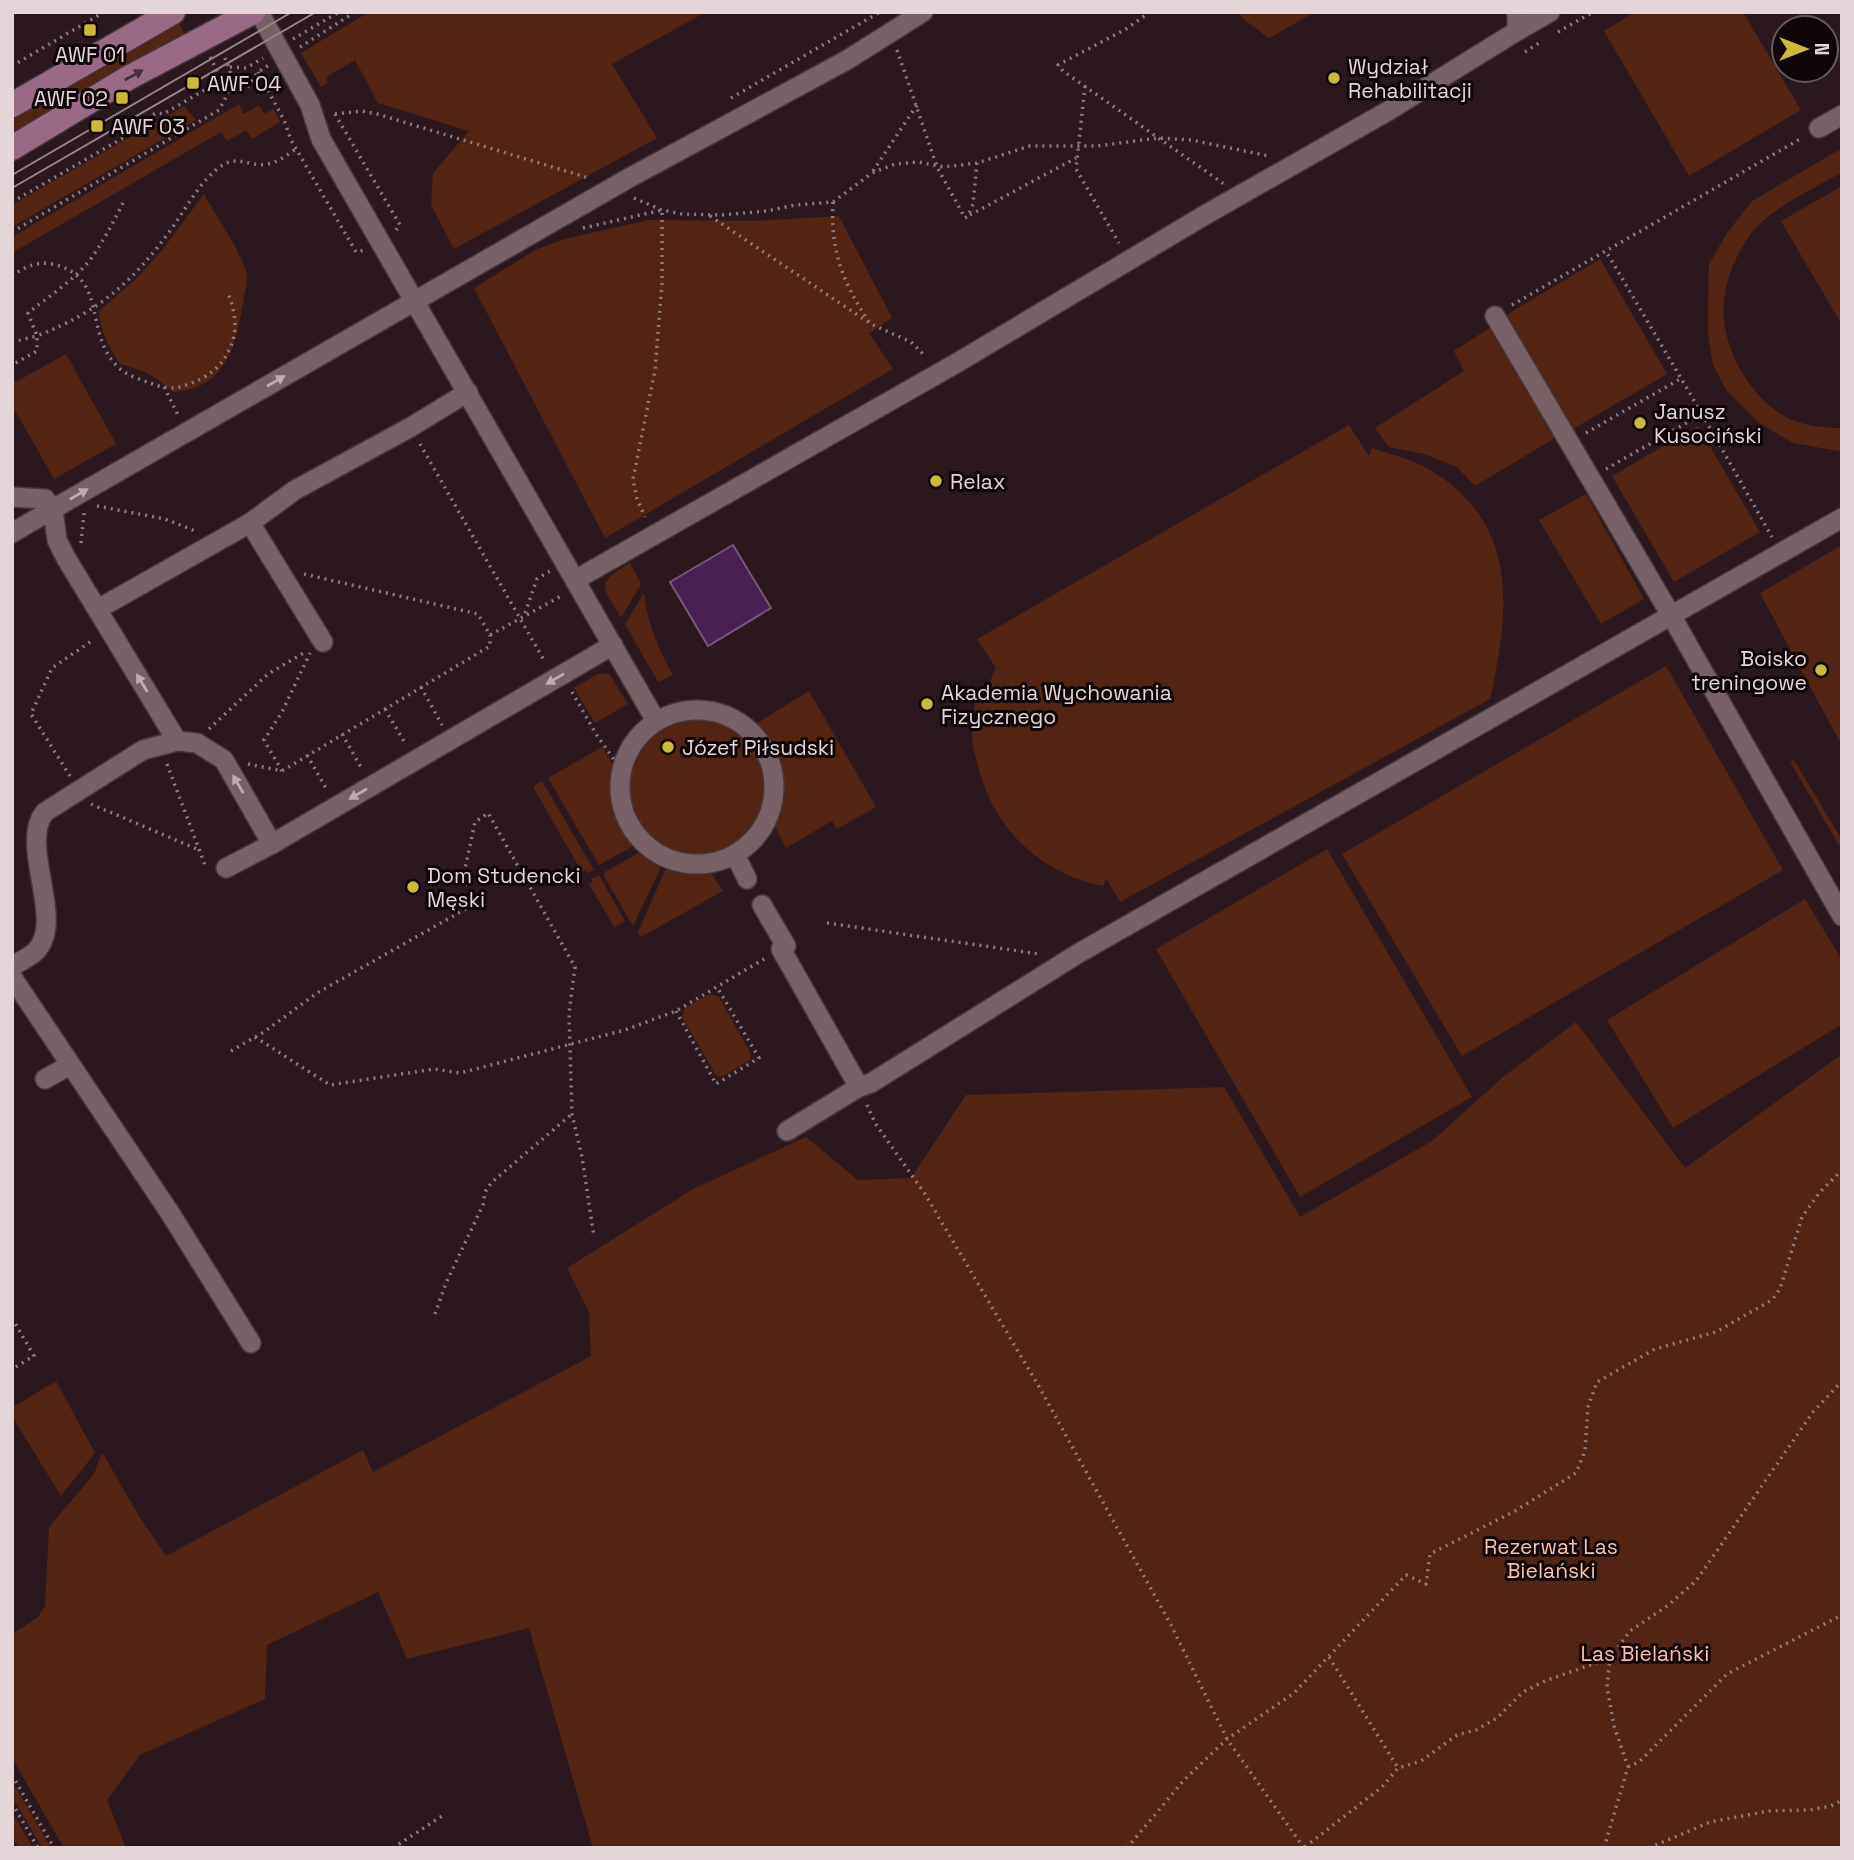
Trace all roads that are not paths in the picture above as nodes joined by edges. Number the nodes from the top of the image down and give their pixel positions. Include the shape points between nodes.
1 (173, 12) edge
2 (253, 12) edge
3 (259, 12) edge
4 (923, 12) edge
5 (1550, 12) edge
6 (1517, 21) edge
7 (12, 106) edge
8 (1842, 115) edge
9 (1819, 128) road end
10 (12, 148) edge
11 (408, 305) junction
12 (1495, 316) road end
13 (468, 392) junction
14 (12, 497) edge
15 (53, 509) junction
16 (1842, 519) edge
17 (250, 523) junction
18 (12, 533) edge
19 (577, 583) junction
20 (98, 609) junction
21 (1672, 617) junction
22 (323, 642) dead end
23 (613, 645) junction
24 (656, 721) junction
25 (168, 743) junction
26 (272, 844) junction
27 (735, 854) junction
28 (226, 868) road end
29 (747, 879) dead end
30 (762, 905) dead end
31 (1842, 916) edge
32 (12, 966) edge
33 (12, 977) edge
34 (70, 1065) junction
35 (46, 1079) dead end
36 (859, 1087) junction
37 (787, 1131) dead end
38 (251, 1343) dead end

1 - 7 main road
10 -> 2 main road via 128,78
3 - 11 street via 288,48 321,139
4 - 11 street via 847,60
5 - 6 street
6 - 19 street via 1388,111
8 - 9 street
11 - 13 street
15 -> 11 street
12 - 21 street
13 - 17 street via 295,490
13 - 19 street
14 - 15 street via 46,499
15 - 18 street
15 - 20 street via 57,540
16 - 21 street
17 - 20 street
17 - 22 street
19 - 23 street
25 -> 20 street
21 - 31 street
21 - 36 street via 1070,959
23 - 24 street
23 -> 26 street via 562,683 450,740
24 - 27 street via 638,736 625,756 621,803 629,825 644,844 663,857 686,864 710,864
24 - 27 street via 682,710 709,710 736,719 756,737 770,761 774,789 769,816 754,839
26 -> 25 street via 224,760 197,743
25 - 32 street via 142,750 40,819 36,834 46,929 37,951
26 - 28 street
27 - 29 street
30 - 36 street via 786,946 781,949
33 - 34 street
34 - 35 street
34 - 38 street
36 - 37 street

